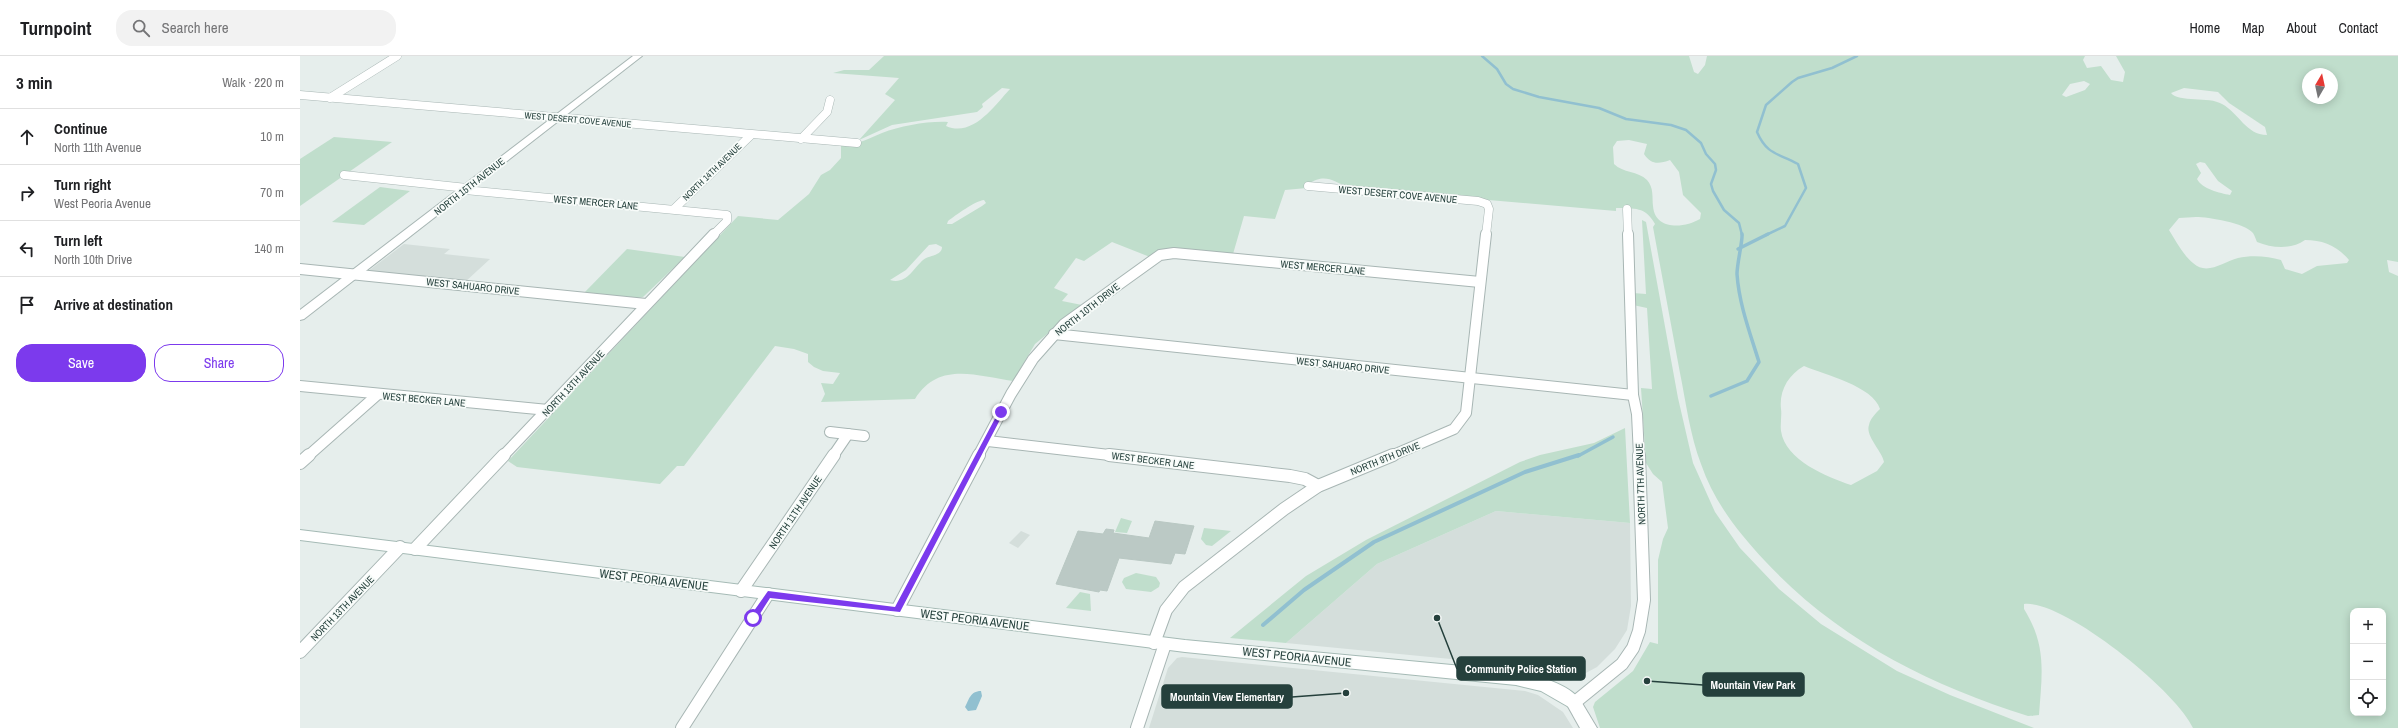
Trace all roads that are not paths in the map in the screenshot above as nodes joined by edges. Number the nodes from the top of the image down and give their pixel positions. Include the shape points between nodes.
1 (397, 56) edge
2 (638, 56) edge
3 (300, 95) edge
4 (330, 98) junction
5 (830, 100) dead end
6 (557, 118) junction
7 (751, 135) junction
8 (801, 139) junction
9 (857, 143) dead end
10 (344, 175) dead end
11 (1308, 186) dead end
12 (466, 189) junction
13 (1487, 204) joint
14 (674, 209) junction
15 (1627, 209) dead end
16 (728, 215) joint
17 (1165, 253) joint
18 (300, 269) edge
19 (355, 274) junction
20 (1480, 282) junction
21 (646, 304) junction
22 (300, 316) edge
23 (1054, 334) junction
24 (1469, 378) junction
25 (300, 386) edge
26 (377, 395) junction
27 (1633, 395) junction
28 (548, 410) junction
29 (830, 432) dead end
30 (848, 434) junction
31 (864, 436) dead end
32 (988, 441) junction
33 (300, 463) edge
34 (1318, 486) junction
35 (300, 535) edge
36 (400, 547) junction
37 (415, 548) junction
38 (741, 591) junction
39 (768, 594) junction
40 (897, 610) junction
41 (1159, 643) junction
42 (300, 652) edge
43 (1574, 703) junction
44 (682, 728) edge
45 (1137, 728) edge
46 (1588, 728) edge

1 - 4 street
2 - 6 main road, NORTH 15TH AVENUE
3 - 4 street, WEST DESERT COVE AVENUE
4 - 6 street, WEST DESERT COVE AVENUE
5 - 8 street via 827,112
6 - 7 street, WEST DESERT COVE AVENUE
6 - 12 main road, NORTH 15TH AVENUE
7 - 8 street, WEST DESERT COVE AVENUE
7 - 14 street, NORTH 14TH AVENUE
8 - 9 street, WEST DESERT COVE AVENUE
10 - 12 street, WEST MERCER LANE
11 - 13 street, WEST DESERT COVE AVENUE via 1470,200
12 - 14 street, WEST MERCER LANE
12 - 19 main road, NORTH 15TH AVENUE
13 - 20 street, NORTH 9TH DRIVE via 1489,209
14 - 16 street, WEST MERCER LANE
15 - 27 street, NORTH 7TH AVENUE
16 - 21 street, NORTH 13TH AVENUE via 727,221
17 - 20 street, WEST MERCER LANE
17 - 23 street, NORTH 10TH DRIVE via 1092,303
18 - 19 street, WEST SAHUARO DRIVE
19 - 21 street, WEST SAHUARO DRIVE
19 - 22 main road, NORTH 15TH AVENUE
20 - 24 street, NORTH 9TH DRIVE
21 - 28 street, NORTH 13TH AVENUE
23 - 24 street, WEST SAHUARO DRIVE
23 - 32 street, NORTH 10TH DRIVE via 1023,373
24 - 27 street, WEST SAHUARO DRIVE
24 - 34 street, NORTH 9TH DRIVE via 1466,413 1454,429 1398,455
25 - 26 street, WEST BECKER LANE
26 - 28 street, WEST BECKER LANE
26 - 33 street
27 - 43 street, NORTH 7TH AVENUE via 1637,414 1644,600 1640,627 1632,649 1621,664
28 - 37 street, NORTH 13TH AVENUE
29 - 30 street
30 - 31 street
30 - 38 street, NORTH 11TH AVENUE
32 - 34 street, WEST BECKER LANE via 1290,476 1305,479
32 - 40 street, NORTH 10TH DRIVE
34 - 41 street, NORTH 9TH DRIVE via 1266,522 1184,587 1166,610
35 - 36 main road, WEST PEORIA AVENUE
36 - 37 main road, WEST PEORIA AVENUE
36 - 42 street, NORTH 13TH AVENUE
37 - 38 main road, WEST PEORIA AVENUE
38 - 39 main road, WEST PEORIA AVENUE
39 - 40 main road, WEST PEORIA AVENUE
39 - 44 street
40 - 41 main road, WEST PEORIA AVENUE
41 - 43 main road, WEST PEORIA AVENUE via 1525,679 1540,682
41 - 45 street, NORTH 9TH DRIVE
43 - 46 main road

